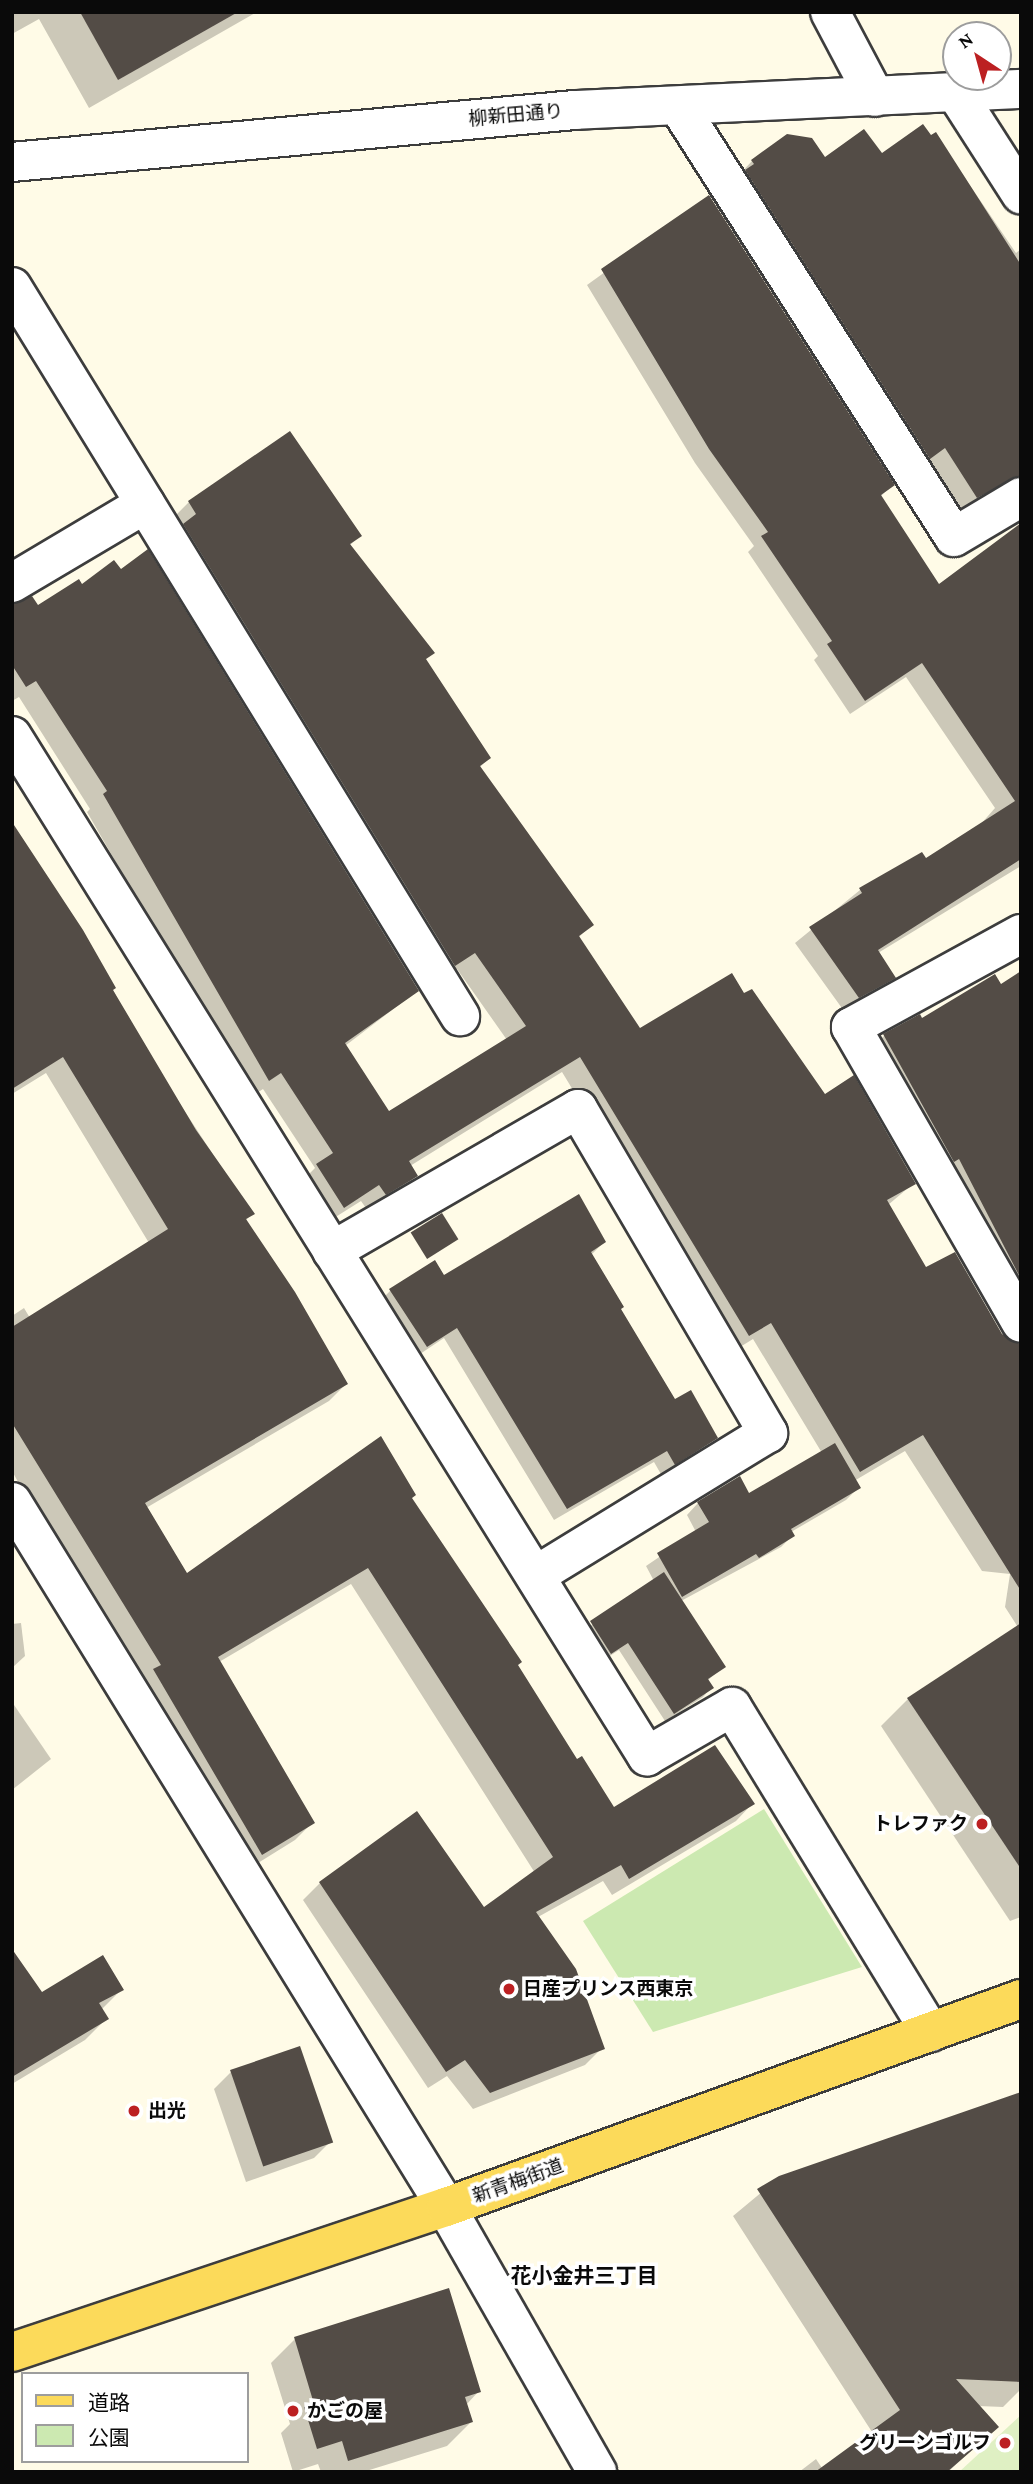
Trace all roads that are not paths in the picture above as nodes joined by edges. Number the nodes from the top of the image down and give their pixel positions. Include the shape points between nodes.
1 (830, 12) edge
2 (1021, 89) edge
3 (958, 96) junction
4 (875, 97) junction
5 (679, 107) junction
6 (12, 162) edge
7 (1021, 194) edge
8 (12, 287) edge
9 (1021, 497) edge
10 (145, 504) junction
11 (12, 583) edge
12 (12, 736) edge
13 (1021, 934) edge
14 (460, 1016) dead end
15 (332, 1251) junction
16 (1021, 1323) edge
17 (12, 1502) edge
18 (535, 1576) junction
19 (1021, 1999) edge
20 (930, 2032) junction
21 (446, 2207) junction
22 (12, 2352) edge
23 (597, 2472) edge

1 - 4 street
2 - 3 street, 柳新田通り
3 - 4 street, 柳新田通り
3 - 7 street
4 - 5 street, 柳新田通り
5 - 6 street, 柳新田通り via 575,110
5 - 9 street via 954,537
8 - 10 street
10 - 11 street
10 - 14 street
12 - 15 street
13 - 16 street via 852,1027
15 - 18 street
15 - 18 street via 578,1109 768,1433
17 - 21 street
18 - 20 street via 648,1756 732,1707
19 - 20 main road, 新青梅街道
20 - 21 main road, 新青梅街道
21 - 22 main road, 新青梅街道
21 - 23 street

